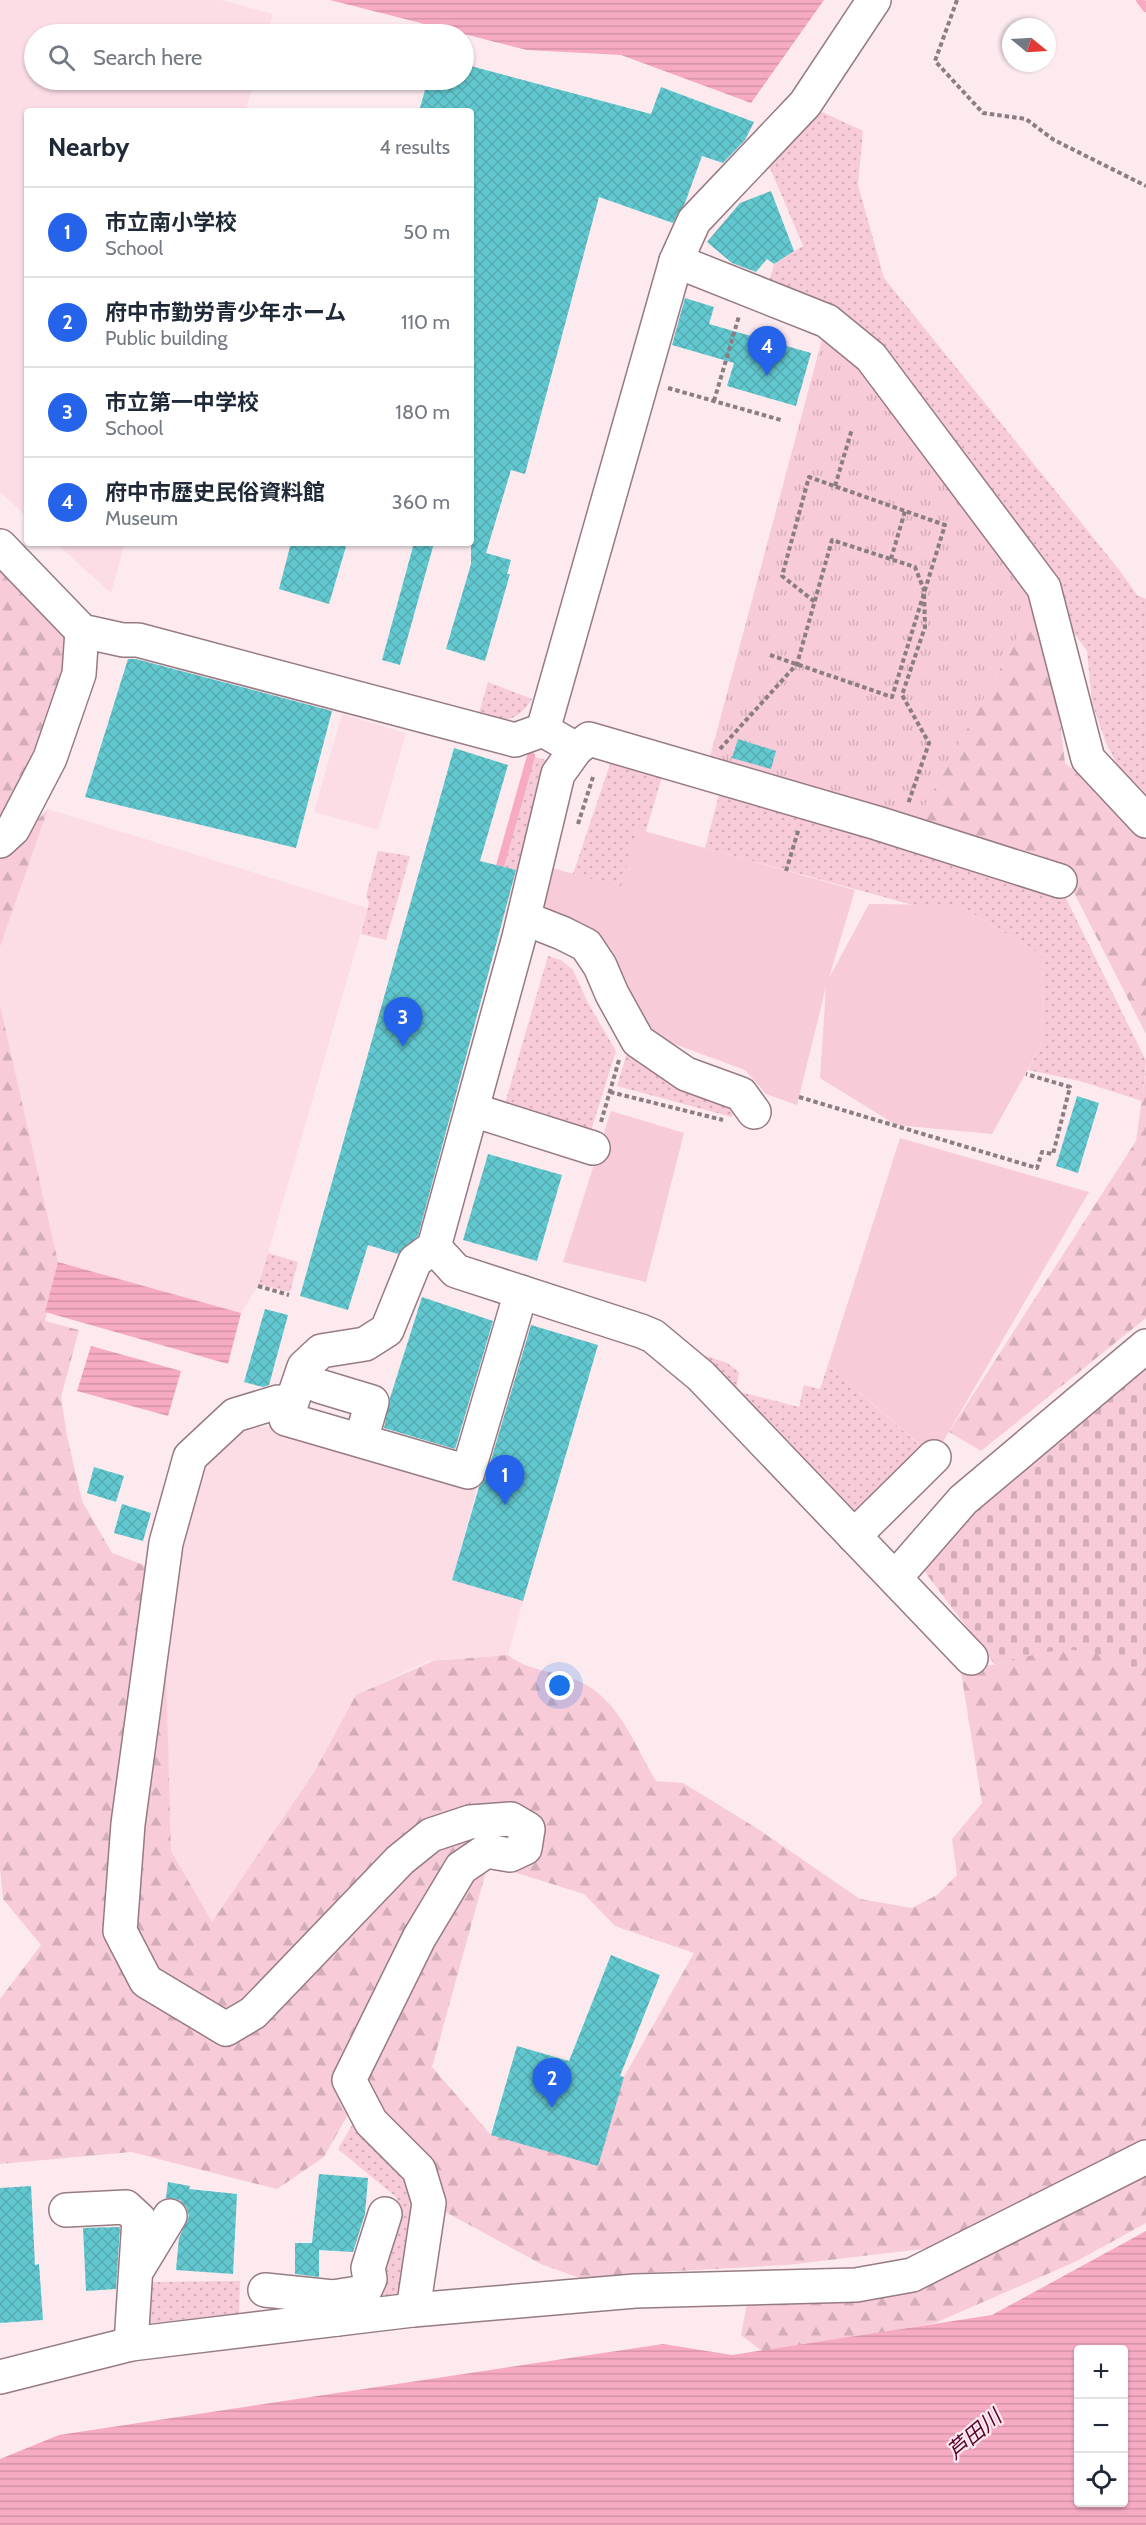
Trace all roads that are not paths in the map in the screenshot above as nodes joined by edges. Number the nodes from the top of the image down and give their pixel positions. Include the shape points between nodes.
1 (874, 0) edge
2 (676, 261) junction
3 (0, 546) edge
4 (82, 631) junction
5 (543, 730) junction
6 (585, 761) junction
7 (1146, 821) edge
8 (0, 841) edge
9 (1060, 881) dead end
10 (524, 918) junction
11 (473, 1110) junction
12 (742, 1117) road end
13 (597, 1137) road end
14 (434, 1247) junction
15 (521, 1292) junction
16 (1146, 1346) edge
17 (319, 1386) dead end
18 (291, 1405) junction
19 (361, 1440) junction
20 (934, 1457) dead end
21 (854, 1536) junction
22 (895, 1578) junction
23 (971, 1658) dead end
24 (1146, 2157) edge
25 (66, 2210) dead end
26 (385, 2214) dead end
27 (170, 2216) dead end
28 (136, 2271) junction
29 (265, 2290) dead end
30 (335, 2308) junction
31 (413, 2310) junction
32 (131, 2344) junction
33 (0, 2377) edge

1 - 2 street via 805,104 694,221
2 - 5 street
2 - 7 street via 826,321 871,357 1044,588 1088,759
3 - 4 street
4 - 5 street via 138,640 515,740
4 - 8 street via 78,674 50,758 13,829
5 - 6 street
6 - 9 street via 589,739
6 - 10 street via 558,774
10 - 11 street
10 - 12 street via 586,945 638,1041 686,1074 741,1094
11 - 13 street
11 - 14 street
14 - 15 street via 456,1271
14 - 18 street via 415,1261 387,1330 365,1344 321,1351 304,1367
15 - 19 street via 468,1472
15 - 21 street via 653,1336 700,1376
16 - 22 street via 963,1500
17 - 19 street via 372,1402
18 - 19 street via 286,1419
18 - 31 street via 278,1402 235,1415 190,1457 166,1544 128,1824 120,1931 146,1982 226,2029 253,2013 400,1860 431,1835 470,1821 511,1819 528,1830 525,1848 510,1855 486,1851 461,1868 419,1938 349,2080 371,2122 419,2170 429,2203
20 - 21 street
21 - 22 street
22 - 23 street
24 - 31 street via 912,2275 856,2285 635,2291
25 - 28 street via 126,2207 139,2219
26 - 30 street via 357,2264 370,2279 364,2292
27 - 28 street
28 - 32 street
29 - 30 street
30 - 31 street
30 - 32 street
32 - 33 street

